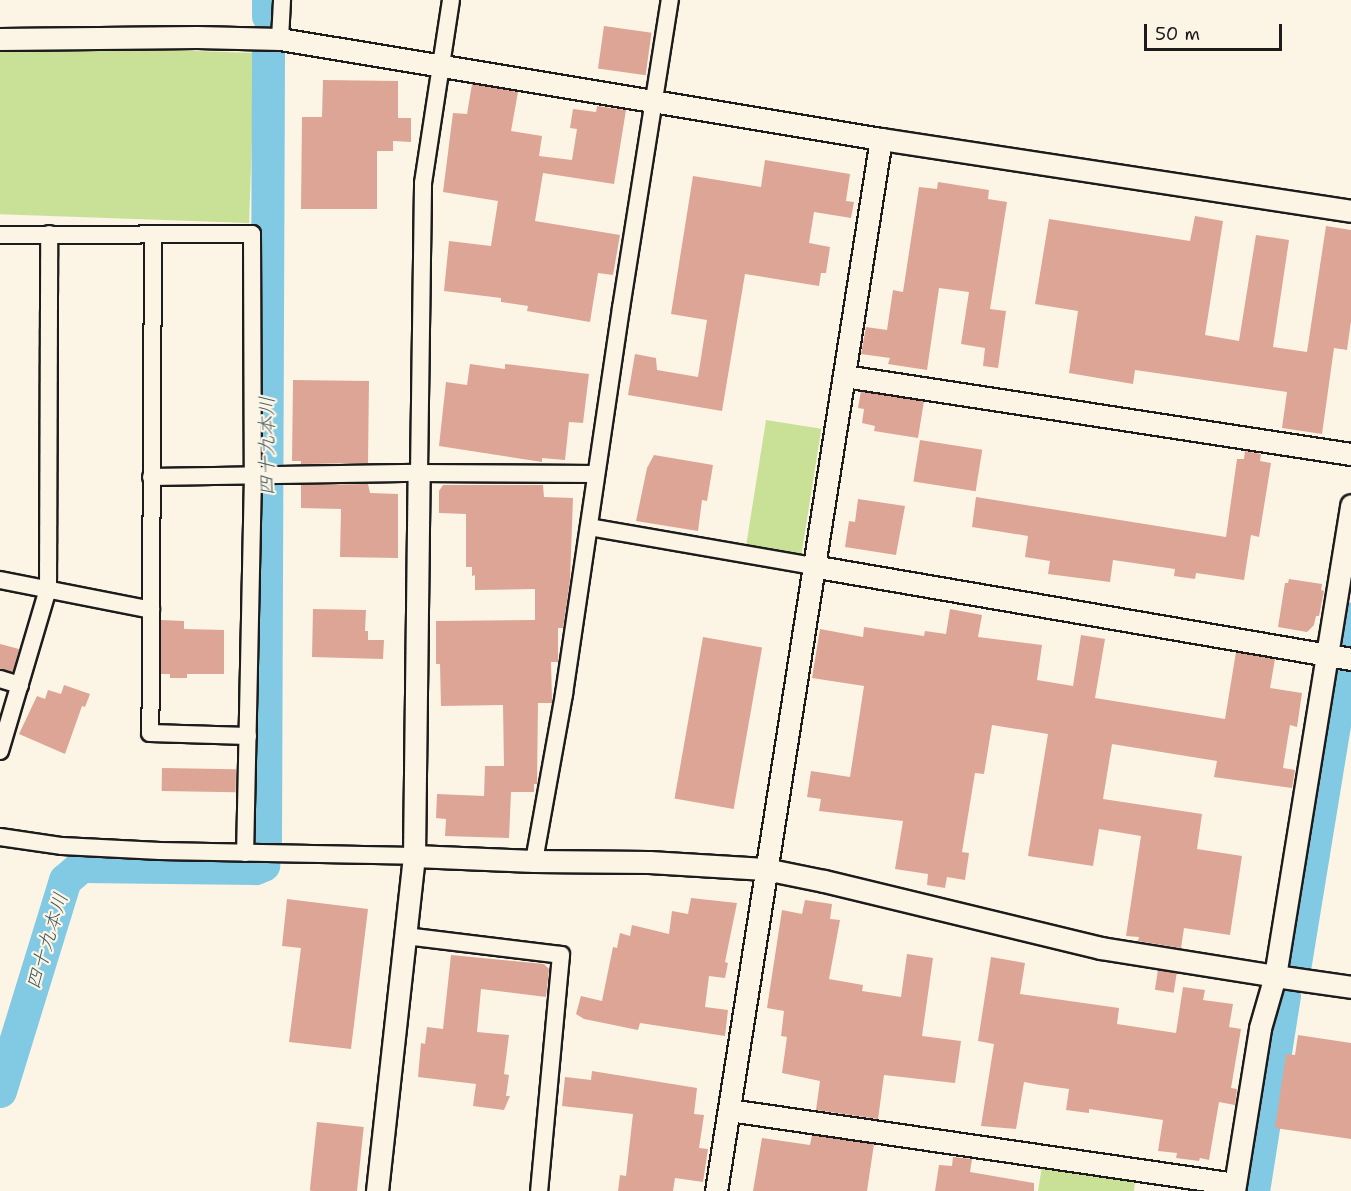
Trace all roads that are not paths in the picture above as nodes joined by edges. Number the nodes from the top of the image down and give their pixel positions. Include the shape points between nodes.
1 (282, 0) edge
2 (451, 0) edge
3 (670, 0) edge
4 (0, 39) edge
5 (280, 39) junction
6 (441, 66) junction
7 (654, 100) junction
8 (881, 139) junction
9 (1351, 211) edge
10 (50, 234) junction
11 (153, 234) junction
12 (0, 235) edge
13 (844, 376) junction
14 (1351, 454) edge
15 (419, 473) junction
16 (597, 474) junction
17 (253, 475) junction
18 (151, 477) junction
19 (1351, 505) edge
20 (589, 527) junction
21 (812, 566) junction
22 (0, 580) edge
23 (48, 589) junction
24 (151, 610) junction
25 (1327, 655) junction
26 (1351, 659) edge
27 (0, 679) edge
28 (20, 685) junction
29 (248, 736) junction
30 (0, 751) edge
31 (0, 837) edge
32 (245, 854) junction
33 (414, 856) junction
34 (534, 861) junction
35 (765, 869) junction
36 (405, 936) junction
37 (1275, 976) junction
38 (1351, 987) edge
39 (729, 1110) junction
40 (1234, 1187) edge
41 (377, 1191) edge
42 (539, 1191) edge
43 (716, 1191) edge

1 - 5 street
2 - 6 street
3 - 7 street
4 - 5 street
5 - 6 street
6 - 7 street
6 - 15 street via 423,183
7 - 8 street
7 - 16 street
8 - 9 street
8 - 13 street
10 - 11 street
10 - 12 street
10 - 23 street
11 - 17 street via 252,234
11 - 18 street
13 - 14 street
13 - 21 street
15 - 16 street
15 - 17 street
15 - 33 street
16 - 20 street
17 - 18 street
17 - 29 street
18 - 24 street
19 - 25 street
20 - 21 street
20 - 34 street
21 - 25 street
21 - 35 street
22 - 23 street
23 - 24 street
23 - 28 street
24 - 29 street via 150,733
25 - 26 street
25 - 37 street
27 - 28 street
28 - 30 street
29 - 32 street
31 - 32 street via 62,846
32 - 33 street
33 - 34 street
33 - 36 street
34 - 35 street
35 - 37 street via 1101,948
35 - 39 street
36 - 41 street
36 - 42 street via 561,955
37 - 38 street
37 - 40 street via 1260,1028
39 - 40 street
39 - 43 street

